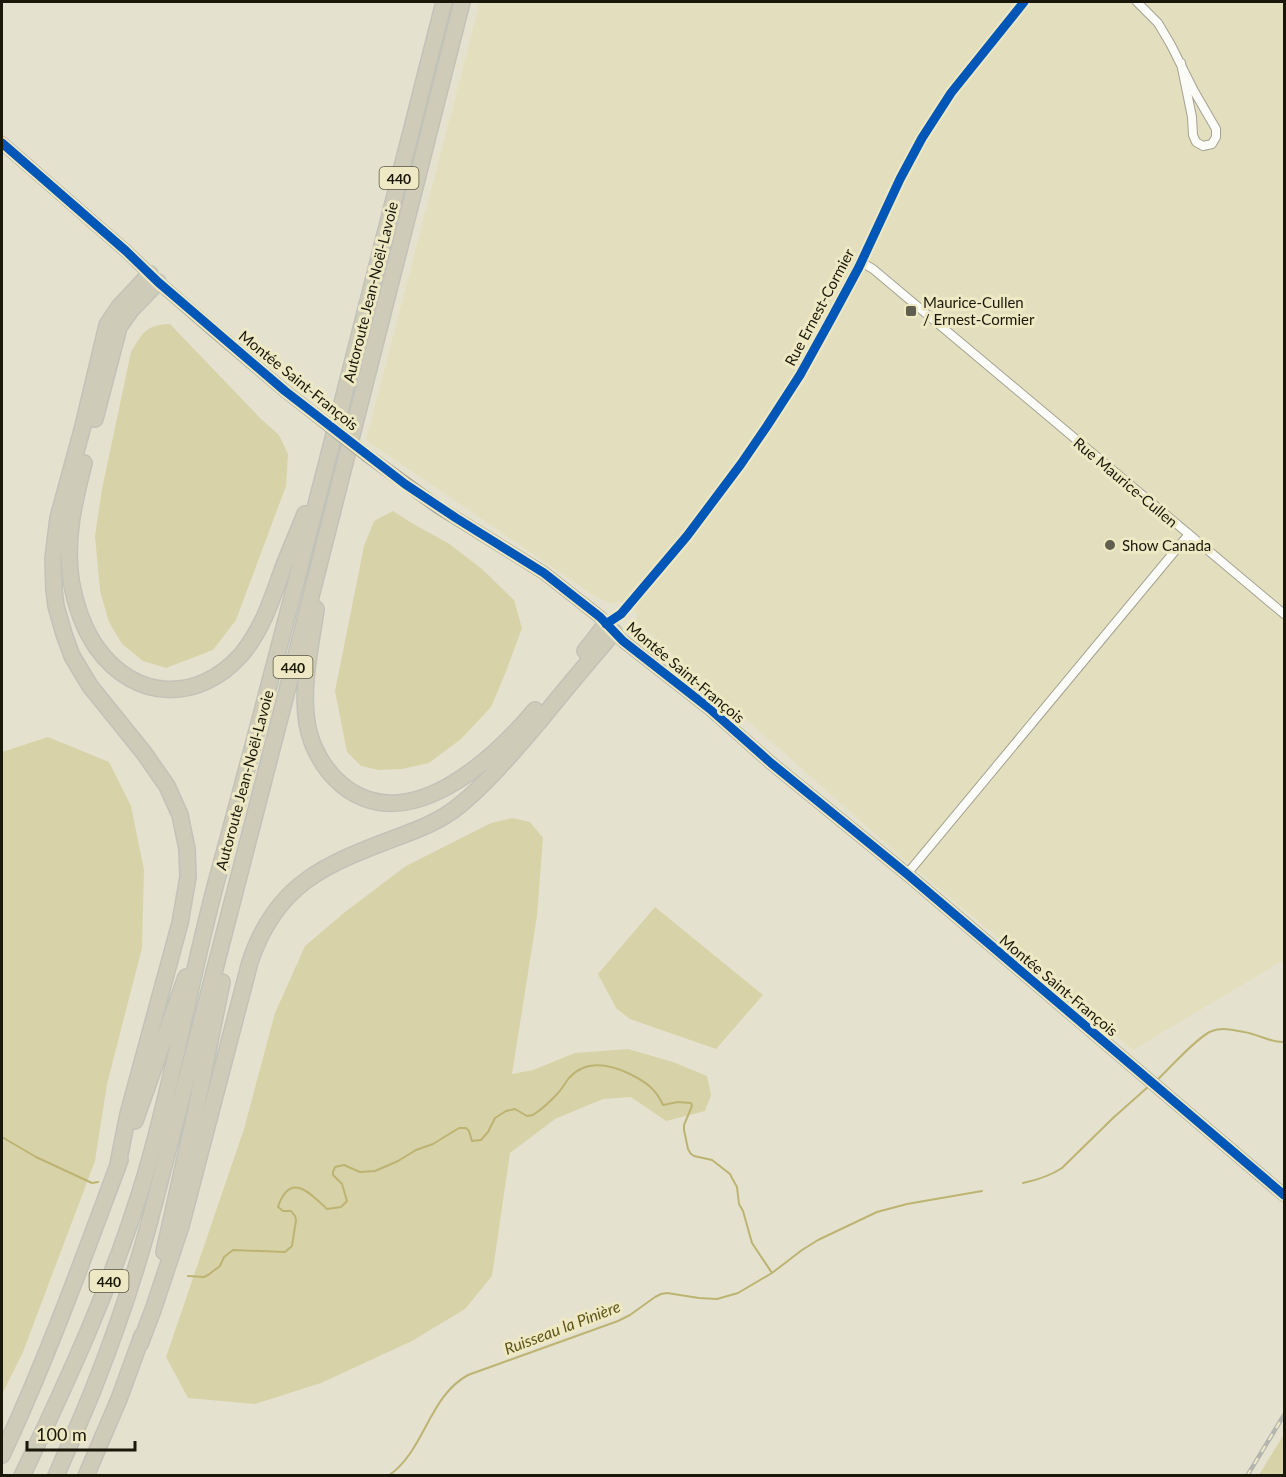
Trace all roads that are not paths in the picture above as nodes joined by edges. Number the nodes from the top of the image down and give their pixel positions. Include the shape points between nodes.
1 (444, 2) edge
2 (462, 2) edge
3 (1024, 2) edge
4 (1137, 2) edge
5 (1181, 63) junction
6 (2, 143) edge
7 (861, 262) junction
8 (154, 278) junction
9 (327, 461) junction
10 (328, 526) junction
11 (1189, 534) junction
12 (1284, 614) edge
13 (610, 628) junction
14 (257, 808) junction
15 (907, 874) junction
16 (212, 900) junction
17 (117, 1169) junction
18 (1284, 1195) edge
19 (140, 1344) junction
20 (2, 1455) edge
21 (22, 1476) edge
22 (56, 1476) edge
23 (86, 1476) edge

1 - 9 highway, Autoroute Jean-Noël-Lavoie / 440
2 - 10 highway, Autoroute Jean-Noël-Lavoie / 440
3 - 7 street, Rue Ernest-Cormier via 942,106 900,178
4 - 5 street via 1158,23
5 - 5 street via 1215,129 1212,144 1203,146 1193,135
6 - 8 street, Montée Saint-François
7 - 11 street, Rue Maurice-Cullen
7 - 13 street, Rue Ernest-Cormier via 803,369 748,454
8 - 9 highway via 116,336 70,523 70,569 77,603 93,642 111,664 141,685 169,690 202,682 235,660 267,611
8 - 13 street, Montée Saint-François, bridge via 263,373 368,456 438,507 544,573
8 - 17 highway via 115,312 105,331 60,510 53,558 56,606 72,656 90,686 167,786 180,815 187,849 188,877 180,923
9 - 16 highway, Autoroute Jean-Noël-Lavoie / 440
10 - 13 highway via 307,680 307,725 316,752 328,771 350,791 372,802 394,804 421,798 481,763 516,731
10 - 14 highway, Autoroute Jean-Noël-Lavoie / 440
11 - 12 street
11 - 15 street, Rue Maurice-Cullen
13 - 15 street, Montée Saint-François
13 - 19 highway via 513,752 461,804 430,823 327,866 299,885 274,913 249,962 182,1226
14 - 19 highway via 190,1134
14 - 22 highway, Autoroute Jean-Noël-Lavoie / 440 via 140,1258 96,1384
15 - 18 street, Montée Saint-François
16 - 17 highway
16 - 21 highway, Autoroute Jean-Noël-Lavoie / 440 via 172,1076 134,1211 93,1321
17 - 20 highway via 55,1332
19 - 23 highway

